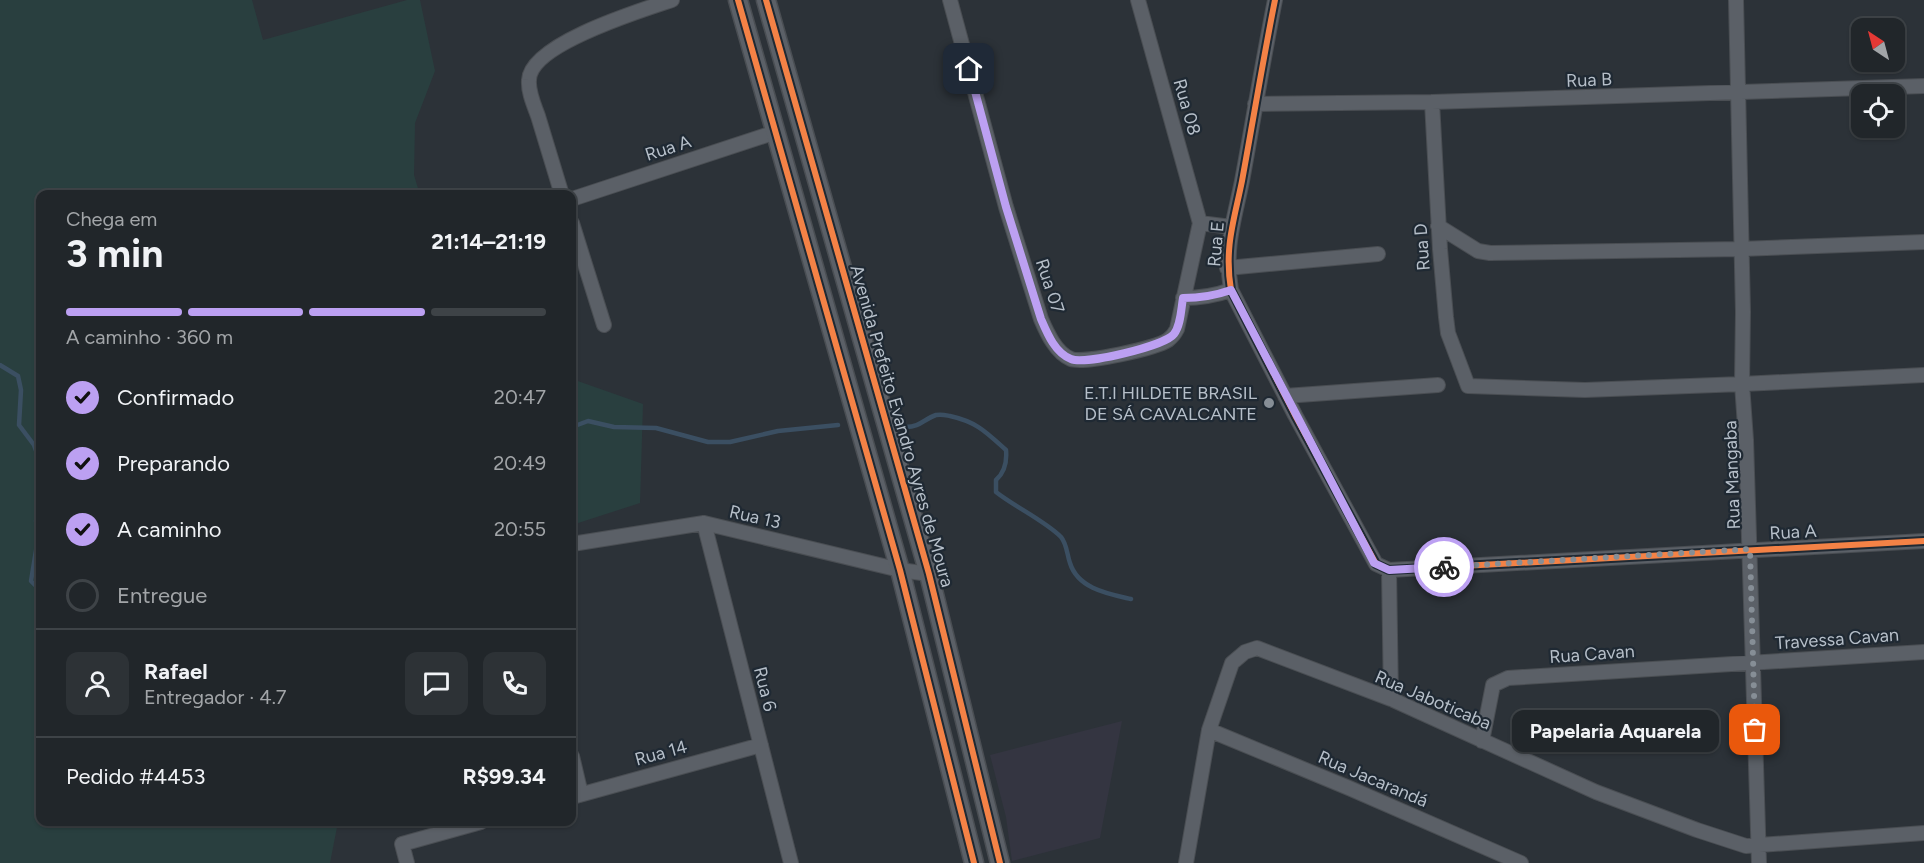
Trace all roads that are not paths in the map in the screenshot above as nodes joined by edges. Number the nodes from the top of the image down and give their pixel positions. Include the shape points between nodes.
1 (672, 0) edge
2 (738, 0) edge
3 (766, 0) edge
4 (950, 0) edge
5 (1138, 0) edge
6 (1275, 0) edge
7 (1736, 0) edge
8 (1924, 86) edge
9 (1737, 92) junction
10 (1432, 102) junction
11 (1255, 104) junction
12 (776, 132) junction
13 (560, 190) edge
14 (576, 198) edge
15 (1200, 223) junction
16 (1438, 226) junction
17 (1231, 227) junction
18 (576, 236) edge
19 (1924, 242) edge
20 (1740, 249) junction
21 (1378, 254) dead end
22 (1227, 268) junction
23 (1231, 290) junction
24 (1183, 298) junction
25 (604, 325) dead end
26 (1924, 375) edge
27 (1742, 384) junction
28 (1438, 385) dead end
29 (1285, 396) junction
30 (705, 523) junction
31 (918, 533) junction
32 (891, 540) junction
33 (1924, 541) edge
34 (576, 543) edge
35 (1750, 549) junction
36 (1383, 568) junction
37 (900, 570) junction
38 (929, 574) junction
39 (1924, 652) edge
40 (1752, 662) junction
41 (1390, 699) junction
42 (1209, 730) junction
43 (1482, 741) junction
44 (761, 745) junction
45 (576, 796) edge
46 (467, 826) edge
47 (1924, 833) edge
48 (1759, 844) junction
49 (996, 862) edge
50 (408, 863) edge
51 (791, 863) edge
52 (974, 863) edge
53 (1186, 863) edge
54 (1521, 863) edge
55 (1759, 863) edge

1 - 13 street via 606,22 546,54 533,67 528,80 531,97
2 - 12 street
3 - 31 street, Avenida Prefeito Evandro Ayres de Moura
4 - 24 street, Rua 07 via 1006,207 1041,319 1058,349 1072,360 1095,359 1168,340 1177,329
5 - 15 street, Rua 08
6 - 11 street, Rua E
7 - 9 street, Rua Mangaba
8 - 9 street, Rua B
9 - 10 street, Rua B
9 - 20 street, Rua Mangaba
10 - 11 street, Rua B
10 - 16 street, Rua D
11 - 17 street, Rua E
12 - 14 street, Rua A
12 - 32 street
15 - 17 street
15 - 24 street, Rua 07
16 - 20 street via 1478,251 1490,254
16 - 27 street, Rua D via 1448,333 1468,386 1585,390
17 - 22 street, Rua E
18 - 25 street
19 - 20 street
20 - 27 street, Rua Mangaba
21 - 22 street
22 - 23 street, Rua E
23 - 24 street
23 - 29 street, Rua E
26 - 27 street
27 - 35 street, Rua Mangaba
28 - 29 street
29 - 36 street, Rua E via 1372,560
30 - 34 street, Rua 13
30 - 37 street, Rua 13
30 - 44 street, Rua 6
31 - 32 street
31 - 38 street, Avenida Prefeito Evandro Ayres de Moura
32 - 37 street
33 - 35 street, Rua A
35 - 36 street, Rua A
35 - 40 street, Rua Mangaba
36 - 41 street
37 - 38 street, Rua 13
37 - 52 street
38 - 49 street, Avenida Prefeito Evandro Ayres de Moura
39 - 40 street, Travessa Cavan
40 - 43 street, Rua Cavan via 1508,678 1492,685
40 - 48 street, Rua Mangaba
41 - 42 street, Rua Jaboticaba via 1257,648 1232,663
41 - 43 street, Rua Jaboticaba
42 - 53 street, Rua Jaboticaba
42 - 54 street, Rua Jacarandá
43 - 48 street, Rua Jaboticaba via 1596,792 1697,830 1746,846
44 - 45 street, Rua 14
44 - 51 street, Rua 6
46 - 50 street via 402,844
47 - 48 street, Rua Jaboticaba
48 - 55 street, Rua Mangaba

